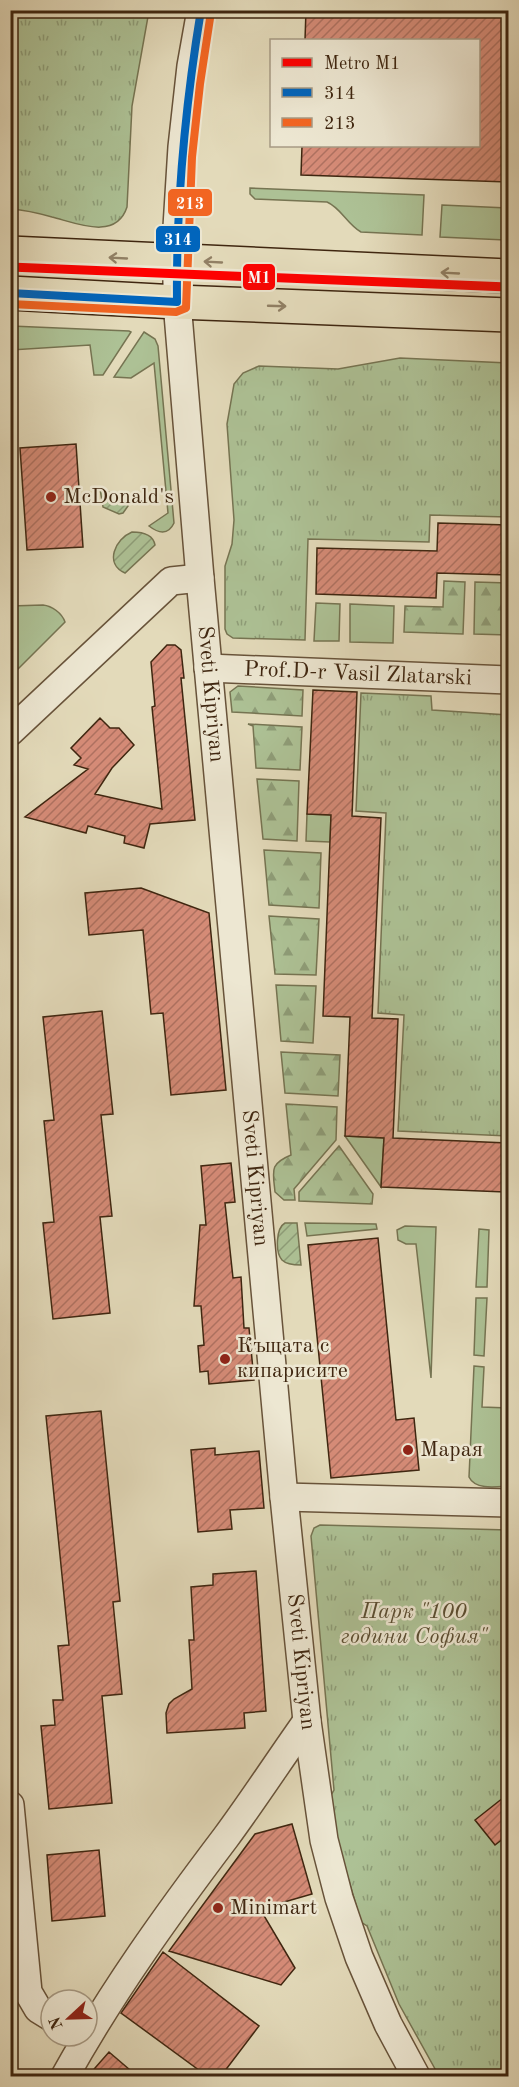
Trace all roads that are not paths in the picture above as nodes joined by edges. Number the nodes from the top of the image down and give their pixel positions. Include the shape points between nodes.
1 (201, 10) edge
2 (10, 253) edge
3 (176, 260) junction
4 (508, 276) edge
5 (10, 293) edge
6 (177, 302) junction
7 (508, 315) edge
8 (200, 578) junction
9 (208, 668) junction
10 (508, 680) edge
11 (10, 732) edge
12 (284, 1497) junction
13 (508, 1503) edge
14 (307, 1721) junction
15 (10, 1805) edge
16 (39, 2009) edge
17 (99, 2016) edge
18 (80, 2048) edge
19 (66, 2076) edge
20 (416, 2076) edge

1 - 3 street, Sveti Kipriyan via 182,147
3 -> 2 main road
4 -> 3 main road
3 - 6 street, Sveti Kipriyan
5 - 6 main road
6 -> 7 main road
6 - 8 street, Sveti Kipriyan
8 - 9 street, Sveti Kipriyan
8 - 11 street via 171,581
9 - 10 street, Prof.D-r Vasil Zlatarski
9 - 12 street, Sveti Kipriyan
12 - 13 street
12 - 14 street, Sveti Kipriyan
14 - 17 street via 145,1945
14 - 20 street, Sveti Kipriyan via 324,1840 339,1898 359,1957
15 - 16 street via 28,1992
18 - 19 street

